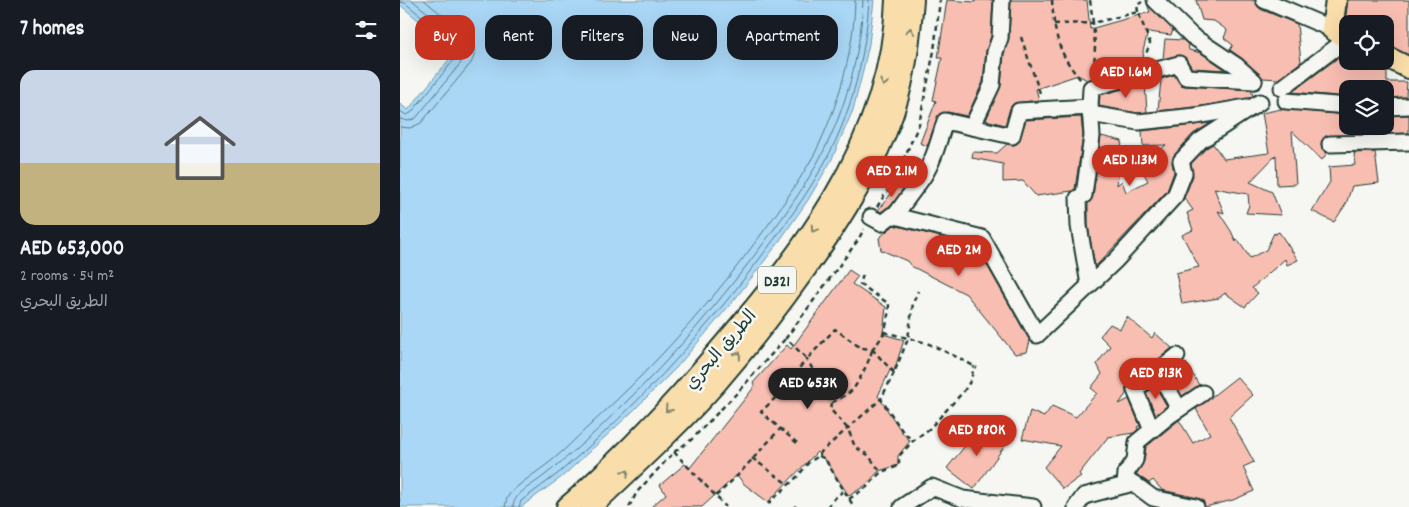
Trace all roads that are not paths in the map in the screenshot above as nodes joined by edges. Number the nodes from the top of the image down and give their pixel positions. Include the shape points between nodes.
1 (896, 0) edge
2 (913, 0) edge
3 (1002, 0) edge
4 (1264, 0) edge
5 (1336, 0) edge
6 (1149, 1) edge
7 (1339, 18) edge
8 (1339, 35) edge
9 (1339, 39) edge
10 (1394, 60) edge
11 (1409, 68) edge
12 (1256, 94) junction
13 (1339, 104) edge
14 (1409, 106) edge
15 (1394, 107) edge
16 (1090, 110) junction
17 (972, 127) junction
18 (1409, 142) edge
19 (1330, 144) dead end
20 (895, 216) junction
21 (871, 217) dead end
22 (1089, 285) junction
23 (1177, 356) dead end
24 (1158, 371) junction
25 (1203, 393) dead end
26 (1179, 409) junction
27 (1152, 430) junction
28 (1125, 485) junction
29 (567, 507) edge
30 (591, 507) edge
31 (902, 507) edge
32 (1033, 507) edge
33 (1076, 507) edge
34 (1196, 507) edge

1 -> 29 main road, الطريق البحري / D321 via 891,48 874,114 851,169 825,213 758,306 694,380 648,430
30 -> 2 main road, الطريق البحري / D321 via 717,381 812,259 846,208 868,170 898,98 907,58
3 - 17 street via 992,85
4 - 8 street
5 - 7 main road
6 - 12 street via 1192,36 1237,66
9 - 13 street via 1284,94
10 - 11 main road
12 - 16 street via 1196,116 1138,122
12 - 16 street via 1186,77 1180,64 1091,88
12 - 22 street via 1181,161 1184,173 1175,196
14 - 15 street
16 - 17 street via 1019,111 1012,136
16 - 22 street via 1092,136 1084,195 1078,198 1079,226
17 - 20 street via 945,121 936,152
18 - 19 street
20 - 21 street via 882,223
20 - 22 street via 982,238 1037,335
23 - 24 street
24 - 26 street
24 - 27 street via 1135,390
25 - 26 street
26 - 27 street
27 - 28 street via 1137,442 1135,460 1126,473
28 - 33 street via 1084,496
28 - 34 street via 1133,483 1153,498
31 - 32 street via 932,486 962,499

